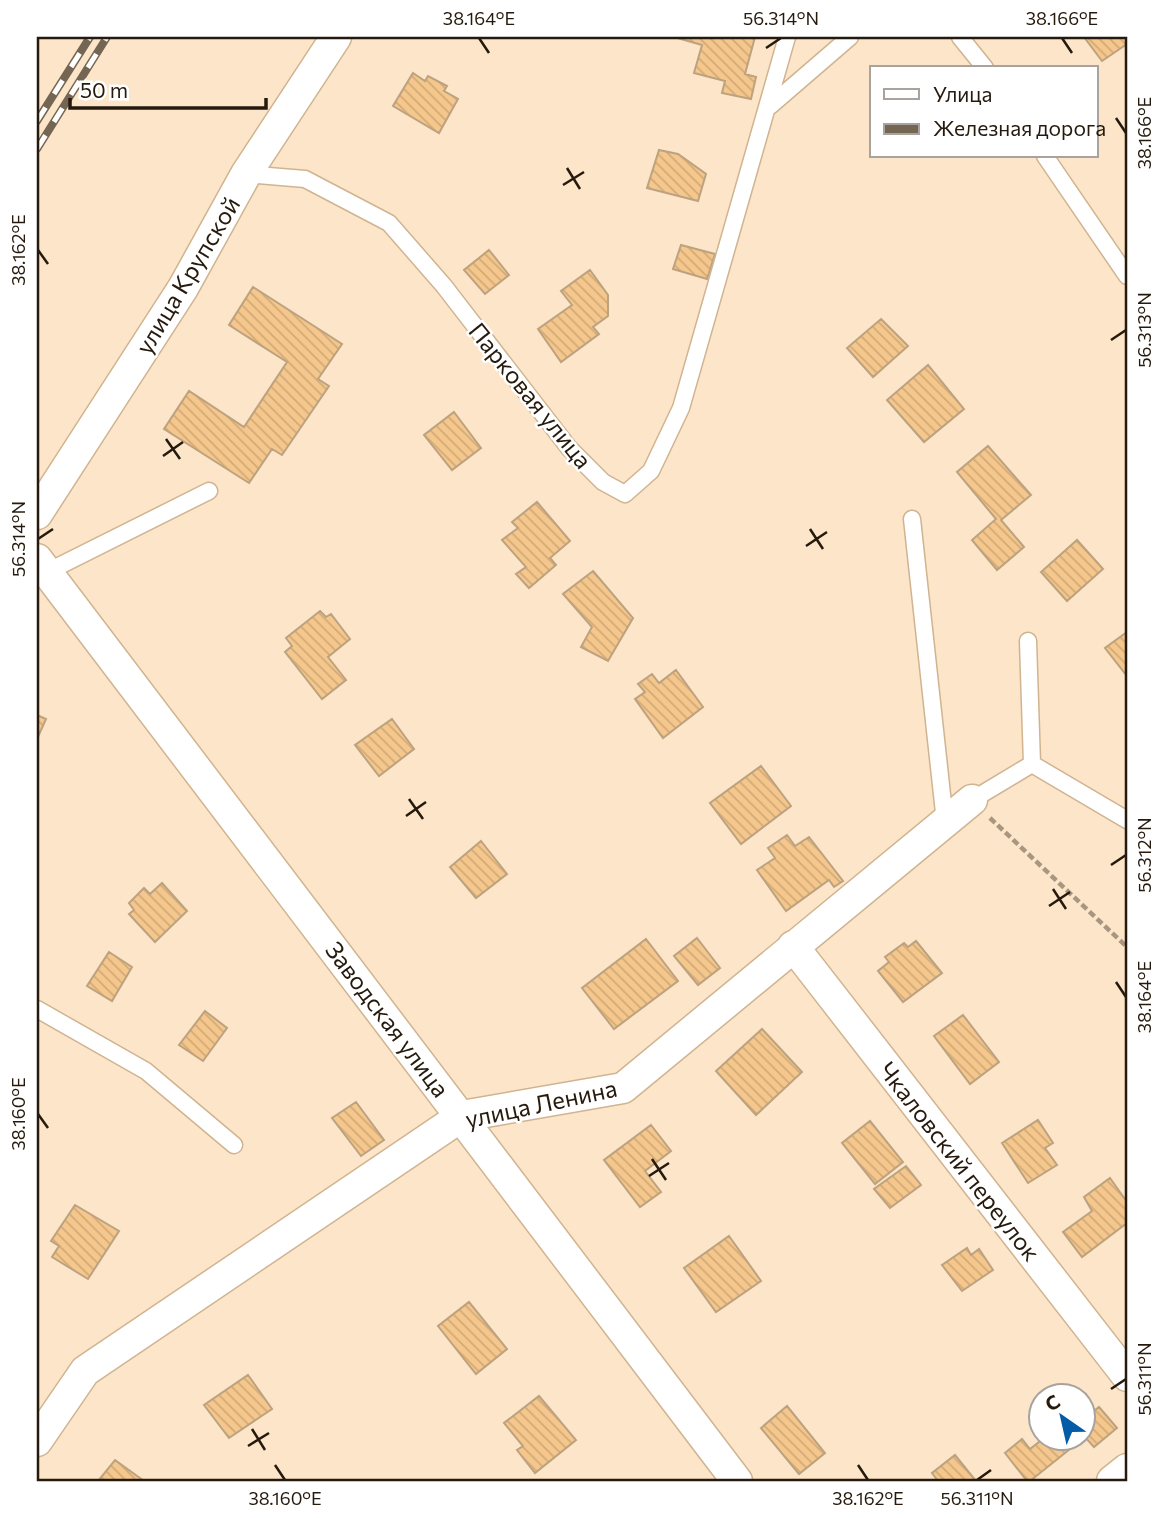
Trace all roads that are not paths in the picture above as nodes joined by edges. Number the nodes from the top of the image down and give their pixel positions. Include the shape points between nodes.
1 (336, 37) edge
2 (787, 37) edge
3 (850, 37) edge
4 (960, 37) edge
5 (983, 66) edge
6 (770, 106) junction
7 (1046, 158) edge
8 (246, 174) junction
9 (1127, 276) edge
10 (209, 491) dead end
11 (37, 514) edge
12 (912, 519) dead end
13 (42, 565) edge
14 (1028, 641) dead end
15 (1032, 764) junction
16 (972, 800) joint
17 (1127, 820) edge
18 (945, 822) junction
19 (793, 946) junction
20 (37, 1009) edge
21 (462, 1116) junction
22 (234, 1144) dead end
23 (1127, 1376) edge
24 (37, 1441) edge
25 (1127, 1469) edge
26 (737, 1481) edge
27 (1112, 1481) edge

1 - 8 street, улица Крупской
2 - 6 lane, Парковая улица
3 - 6 lane
4 - 5 lane
6 - 8 lane, Парковая улица via 681,408 651,471 625,494 603,482 569,448 444,286 389,223 305,178
7 - 9 lane
8 - 11 street, улица Крупской via 183,288
10 - 13 lane
12 - 18 lane
13 - 21 street, Заводская улица
14 - 15 lane
15 - 16 lane
15 - 17 lane
16 - 18 street, улица Ленина
18 - 19 street, улица Ленина
19 - 21 street, улица Ленина via 623,1088
19 - 23 street, Чкаловский переулок
20 - 22 lane via 146,1071
21 - 24 street, улица Ленина via 85,1371
21 - 26 street, Заводская улица
25 - 27 street

